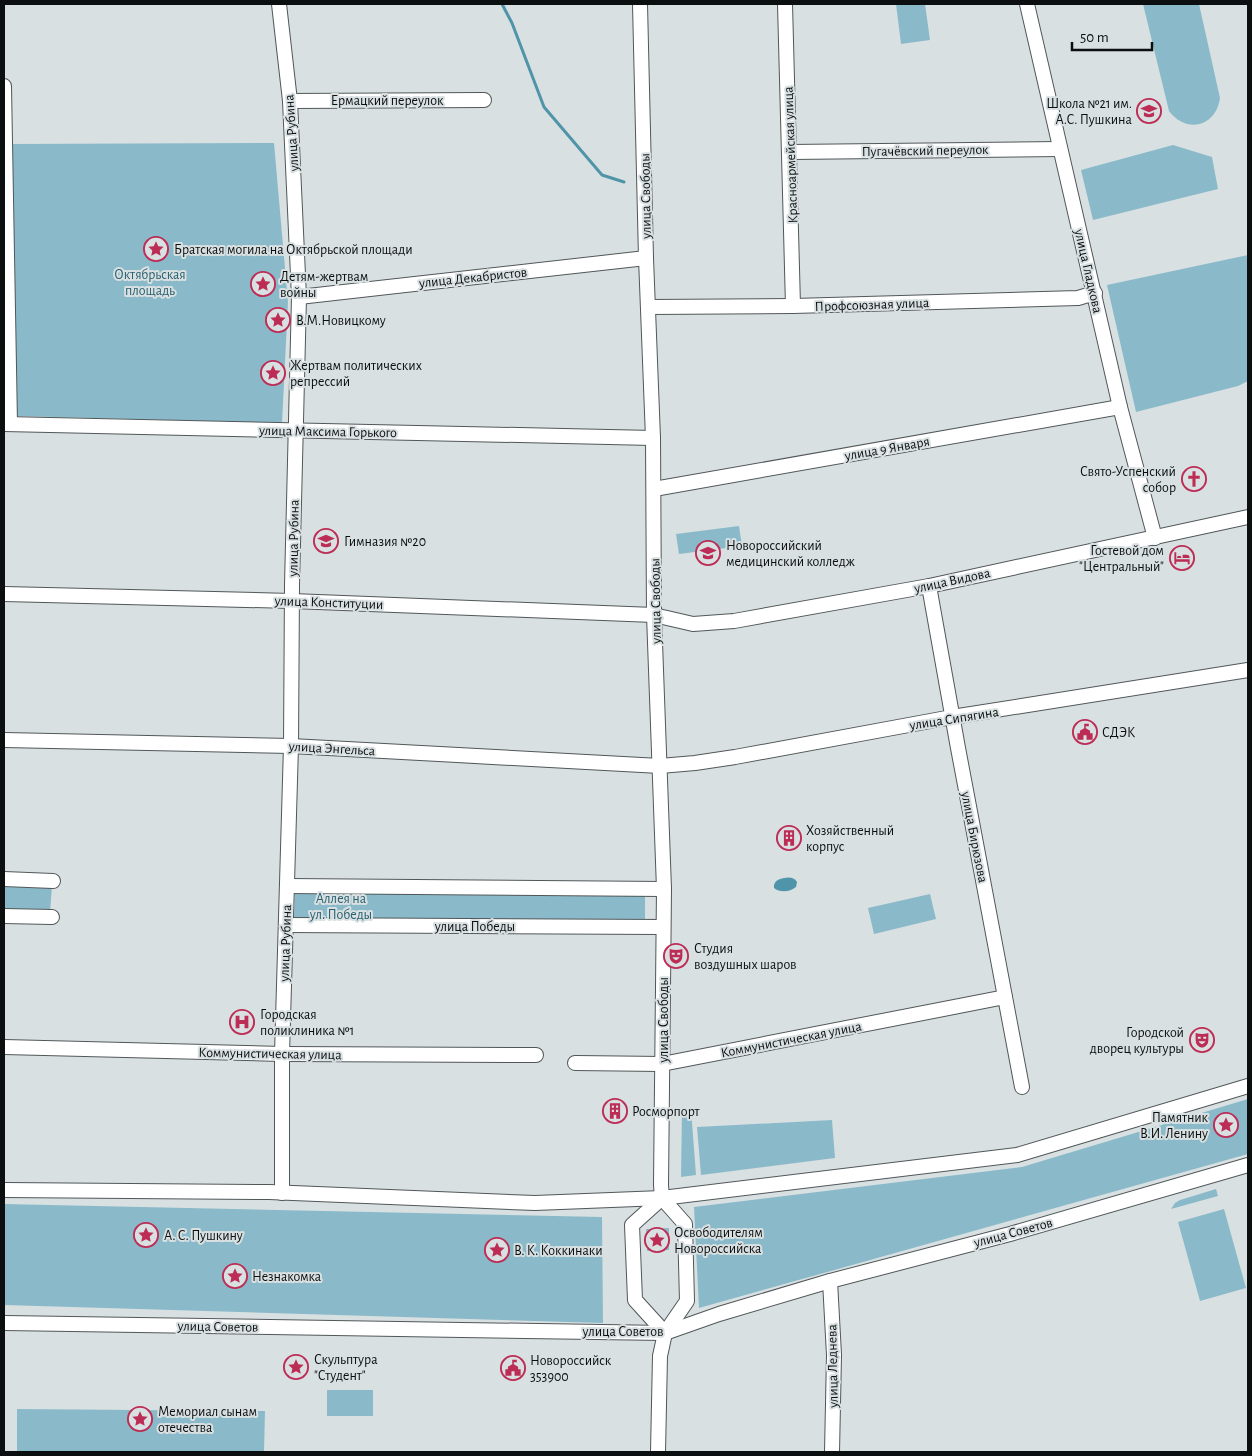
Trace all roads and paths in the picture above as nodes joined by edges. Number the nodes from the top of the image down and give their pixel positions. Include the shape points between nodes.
1 (279, 4) edge
2 (640, 4) edge
3 (785, 4) edge
4 (1027, 4) edge
5 (4, 86) edge
6 (484, 100) dead end
7 (290, 101) junction
8 (1060, 149) junction
9 (790, 152) junction
10 (646, 258) junction
11 (1094, 293) junction
12 (299, 296) junction
13 (649, 306) junction
14 (793, 306) junction
15 (1120, 407) junction
16 (7, 424) edge
17 (295, 430) junction
18 (652, 438) junction
19 (654, 489) junction
20 (1248, 516) edge
21 (1155, 538) junction
22 (929, 586) junction
23 (4, 594) edge
24 (292, 601) junction
25 (654, 615) junction
26 (1248, 670) edge
27 (952, 717) junction
28 (4, 740) edge
29 (290, 746) junction
30 (660, 766) junction
31 (4, 880) edge
32 (52, 881) dead end
33 (287, 886) junction
34 (664, 889) junction
35 (4, 916) edge
36 (52, 917) dead end
37 (286, 926) junction
38 (664, 927) junction
39 (1005, 997) junction
40 (4, 1047) edge
41 (282, 1054) junction
42 (536, 1055) dead end
43 (575, 1063) dead end
44 (662, 1064) junction
45 (1248, 1086) edge
46 (1022, 1087) dead end
47 (1248, 1165) edge
48 (4, 1190) edge
49 (282, 1193) junction
50 (662, 1198) junction
51 (830, 1281) junction
52 (4, 1323) edge
53 (665, 1333) junction
54 (658, 1452) edge
55 (832, 1452) edge

1 - 7 street, улица Рубина
2 - 10 street, улица Свободы
3 - 9 street, Красноармейская улица
4 - 8 street, улица Гладкова
5 - 16 street
6 - 7 street, Ермацкий переулок
7 - 12 street, улица Рубина
8 - 9 street, Пугачёвский переулок
8 - 11 street, улица Гладкова
9 - 14 street, Красноармейская улица
10 - 12 street, улица Декабристов
10 - 13 street, улица Свободы
11 - 14 street, Профсоюзная улица via 1078,298
11 - 15 street, улица Гладкова
12 - 17 street, улица Рубина
13 - 14 street, Профсоюзная улица
13 - 18 street, улица Свободы
15 - 19 street, улица 9 Января
15 - 21 street, улица Гладкова
16 - 17 street, улица Максима Горького
17 - 18 street, улица Максима Горького
17 - 24 street, улица Рубина
18 - 19 street, улица Свободы
19 - 25 street, улица Свободы
20 - 21 street, улица Видова
21 - 22 street, улица Видова
22 - 25 street, улица Видова via 734,621 694,624
22 - 27 street, улица Бирюзова
23 - 24 street, улица Конституции
24 - 25 street, улица Конституции
24 - 29 street, улица Рубина
25 - 30 street, улица Свободы
26 - 27 street, улица Сипягина
27 - 30 street, улица Сипягина via 735,757
27 - 39 street, улица Бирюзова
28 - 29 street, улица Энгельса
29 - 30 street, улица Энгельса
29 - 33 street, улица Рубина
30 - 34 street, улица Свободы
31 - 32 street
33 - 34 street
33 - 37 street, улица Рубина
34 - 38 street, улица Свободы
35 - 36 street
37 - 38 street, улица Победы
37 - 41 street, улица Рубина
38 - 44 street, улица Свободы
39 - 44 street, Коммунистическая улица
39 - 46 street, улица Бирюзова
40 - 41 street, Коммунистическая улица
41 - 42 street, Коммунистическая улица
41 - 49 street, улица Рубина
43 - 44 street, Коммунистическая улица
44 - 50 street, улица Свободы
45 - 50 street via 1017,1155
47 - 51 street, улица Советов via 1010,1234
48 - 49 street
49 - 50 street via 535,1202
50 - 53 street via 685,1224 687,1262 687,1301
50 - 53 street via 632,1224 635,1300
51 - 53 street, улица Советов
51 - 55 street, улица Леднева via 834,1355
52 - 53 street, улица Советов
53 - 54 street via 660,1356

